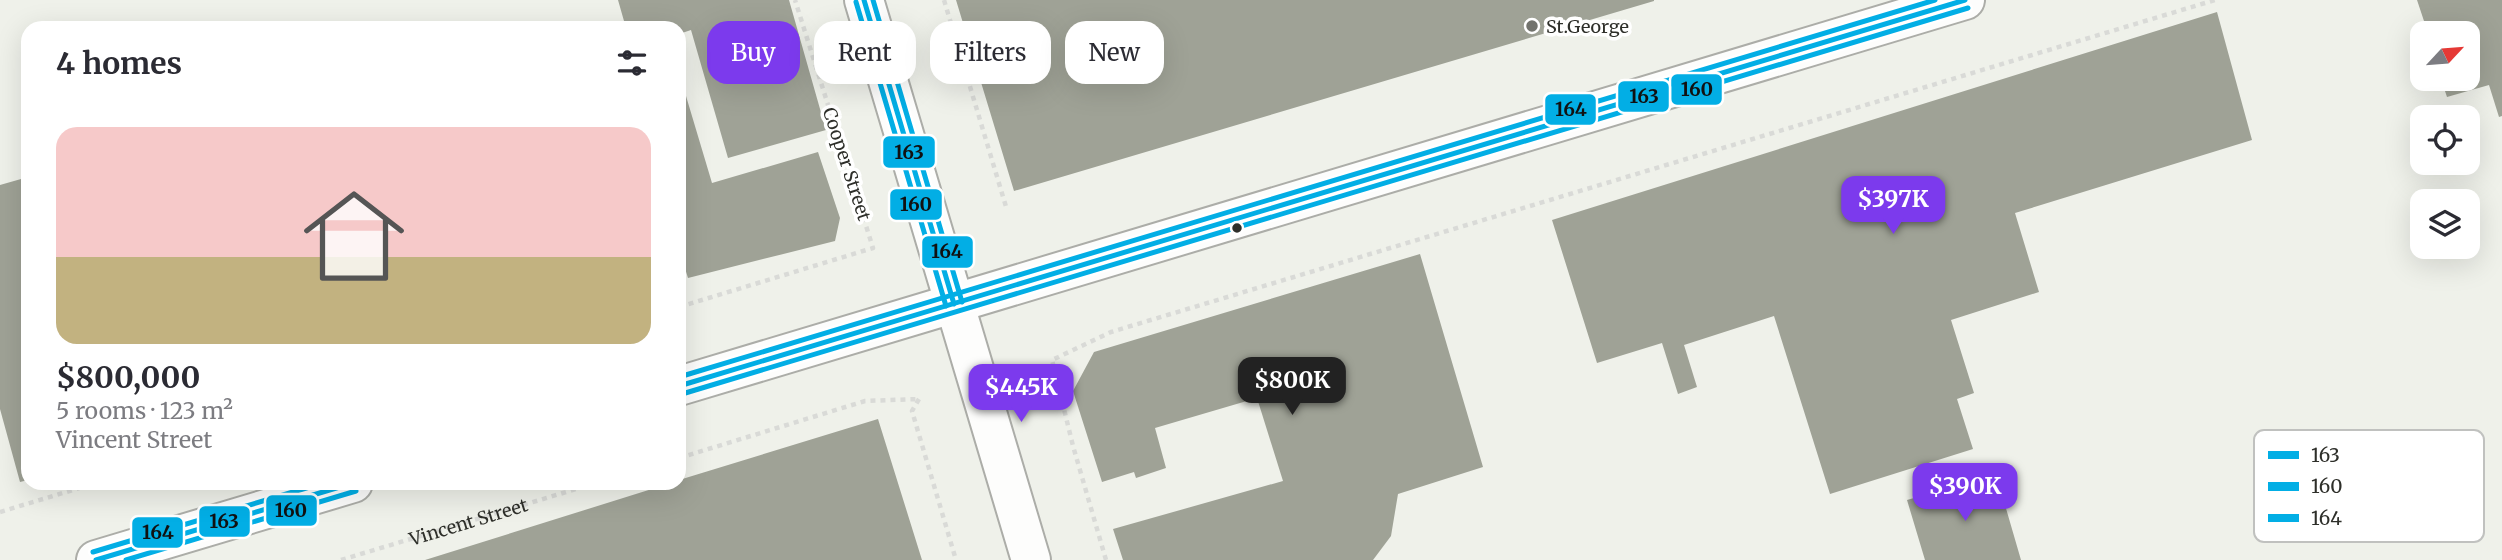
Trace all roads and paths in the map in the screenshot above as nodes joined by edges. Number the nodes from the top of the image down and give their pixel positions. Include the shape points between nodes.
1 (795, 0) edge
2 (864, 0) edge
3 (944, 0) edge
4 (1965, 0) edge
5 (2215, 0) edge
6 (1007, 209) dead end
7 (954, 304) junction
8 (686, 305) edge
9 (686, 384) edge
10 (686, 456) edge
11 (73, 490) edge
12 (330, 490) edge
13 (573, 490) edge
14 (0, 512) edge
15 (96, 560) edge
16 (341, 560) edge
17 (956, 560) edge
18 (1031, 560) edge
19 (1106, 560) edge

1 - 8 path, Cooper Street via 873,248
2 - 7 main road
3 - 6 path
4 - 7 main road
5 - 19 path via 1111,332 1052,360
7 - 9 main road
7 - 18 main road
10 - 17 path via 865,401 919,399 912,411
11 - 14 path
12 - 15 main road
13 - 16 path, Vincent Street

